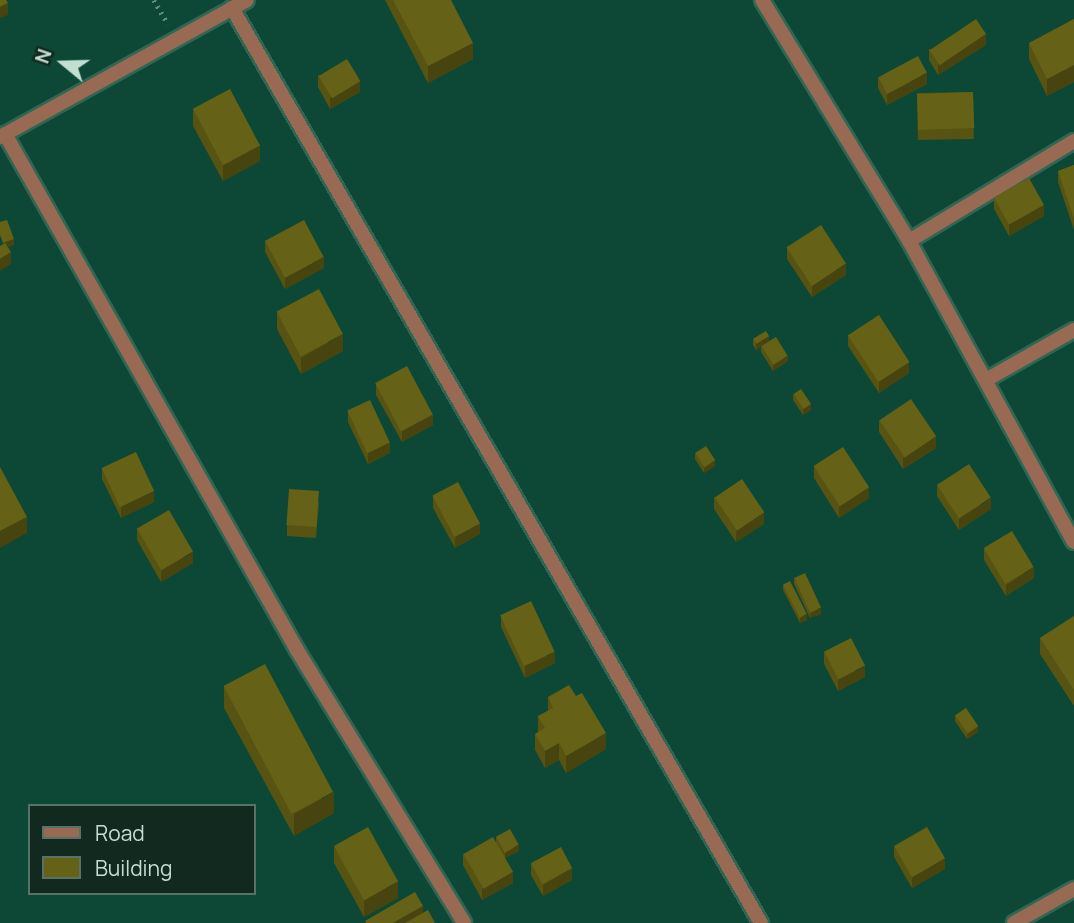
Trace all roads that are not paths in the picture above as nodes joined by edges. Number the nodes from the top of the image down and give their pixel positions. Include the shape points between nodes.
1 (247, 0) edge
2 (762, 0) edge
3 (232, 8) junction
4 (3, 136) edge
5 (1074, 141) edge
6 (908, 241) junction
7 (1074, 330) edge
8 (986, 380) junction
9 (1074, 542) edge
10 (1074, 889) edge
11 (464, 923) edge
12 (761, 923) edge
13 (1014, 923) edge

1 - 3 street
2 - 6 street
3 - 4 street
3 - 12 street
4 - 11 street via 297,650
5 - 6 street
6 - 8 street
7 - 8 street
8 - 9 street
10 - 13 street

